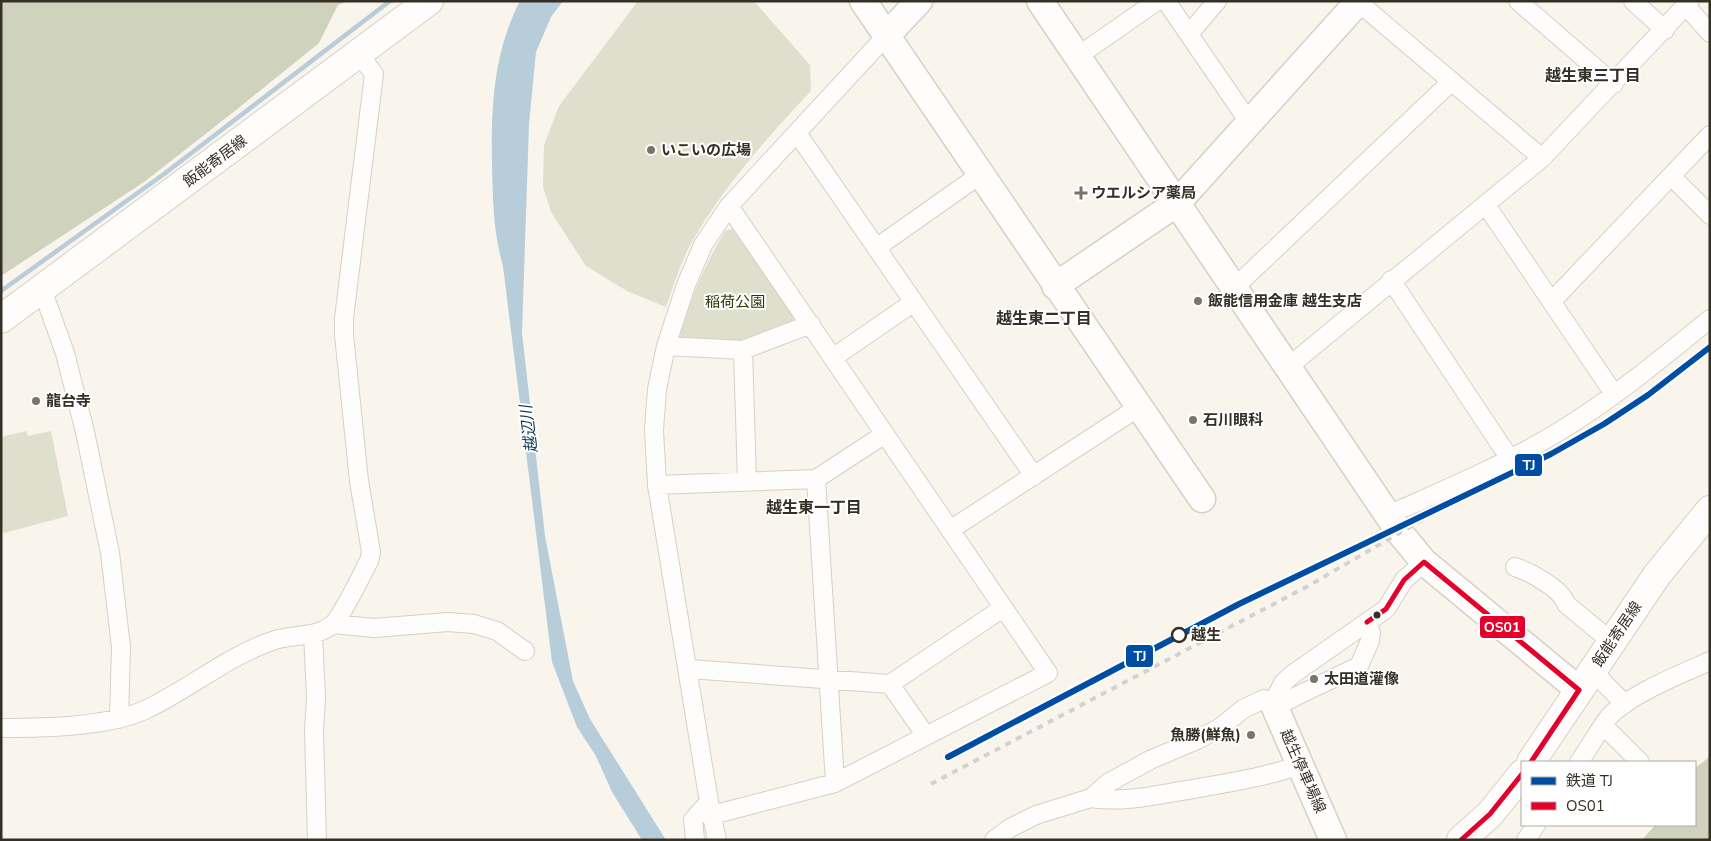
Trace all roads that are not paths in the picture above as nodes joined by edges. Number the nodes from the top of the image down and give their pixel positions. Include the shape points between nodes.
1 (428, 1) edge
2 (919, 1) edge
3 (1040, 1) edge
4 (1157, 1) edge
5 (1166, 1) edge
6 (1217, 1) edge
7 (1518, 1) edge
8 (1633, 1) edge
9 (1359, 2) edge
10 (1688, 4) edge
11 (874, 18) edge
12 (1665, 30) junction
13 (1710, 33) edge
14 (1189, 34) junction
15 (359, 54) junction
16 (1078, 56) junction
17 (1452, 81) junction
18 (1614, 84) junction
19 (1249, 122) junction
20 (797, 133) junction
21 (1710, 134) edge
22 (1542, 158) junction
23 (981, 174) junction
24 (1670, 176) junction
25 (1177, 203) junction
26 (1486, 205) junction
27 (729, 206) junction
28 (1710, 215) edge
29 (876, 248) junction
30 (1391, 280) junction
31 (1055, 286) junction
32 (1234, 288) junction
33 (42, 289) junction
34 (1552, 301) junction
35 (914, 302) junction
36 (1, 319) edge
37 (1710, 319) edge
38 (811, 324) junction
39 (666, 346) junction
40 (743, 350) junction
41 (834, 357) junction
42 (1288, 366) junction
43 (1614, 394) junction
44 (1139, 407) junction
45 (885, 434) junction
46 (1510, 459) junction
47 (1034, 476) junction
48 (816, 479) junction
49 (747, 482) junction
50 (657, 485) junction
51 (1202, 499) dead end
52 (1710, 510) edge
53 (1388, 515) junction
54 (950, 530) junction
55 (1424, 562) junction
56 (1515, 567) dead end
57 (1003, 608) junction
58 (1367, 622) junction
59 (333, 624) junction
60 (313, 634) junction
61 (1612, 642) junction
62 (525, 651) dead end
63 (1710, 661) edge
64 (688, 669) junction
65 (830, 678) junction
66 (1586, 680) junction
67 (890, 684) junction
68 (1626, 704) junction
69 (1275, 707) junction
70 (119, 719) junction
71 (1604, 726) junction
72 (1, 728) edge
73 (926, 736) junction
74 (1532, 761) edge
75 (1580, 761) edge
76 (1639, 761) edge
77 (1300, 765) junction
78 (1521, 775) edge
79 (835, 783) junction
80 (1091, 798) junction
81 (710, 808) junction
82 (1535, 826) edge
83 (317, 840) edge
84 (695, 840) edge
85 (717, 840) edge
86 (994, 840) edge
87 (1333, 840) edge
88 (1461, 840) edge
89 (1526, 840) edge

1 - 15 main road, 飯能寄居線
2 - 11 street
3 - 16 street
4 - 16 street
5 - 14 street
6 - 14 street
7 - 18 street
8 - 12 street
9 - 17 street
9 - 19 street
10 - 12 street
10 - 13 street
11 - 20 street
11 - 23 street
12 - 18 street
14 - 19 street
15 - 33 main road, 飯能寄居線
15 - 59 street via 374,74 344,335 359,481 371,552 369,562
16 - 25 street
17 - 22 street
17 - 32 street
18 - 22 street
19 - 25 street
20 - 27 street
20 - 29 street
21 - 24 street
22 - 26 street
23 - 29 street
23 - 31 street
24 - 28 street
24 - 34 street
25 - 31 street
25 - 32 street
26 - 30 street
26 - 34 street
27 - 38 street
27 - 39 street via 703,245 686,284
29 - 35 street
30 - 42 street
30 - 46 street
31 - 44 street
32 - 42 street
33 - 36 main road, 飯能寄居線
33 - 70 street via 52,310 67,362 110,553 121,647
34 - 43 street
35 - 41 street
35 - 47 street
37 - 43 street
38 - 40 street
38 - 41 street
39 - 40 street
39 - 50 street via 654,430
40 - 49 street
41 - 45 street
42 - 53 street
43 - 46 street via 1555,434
44 - 47 street
44 - 51 street
45 - 48 street
45 - 54 street
46 - 53 street
47 - 54 street
48 - 49 street
48 - 65 street
49 - 50 street
50 - 64 street
52 - 61 main road, 飯能寄居線 via 1656,575
53 - 55 street
54 - 57 street
55 - 58 street via 1404,580 1386,609
55 - 66 street
56 - 61 street via 1529,572 1564,597 1566,604
57 - 67 street
57 - 73 street via 1048,673
58 - 69 street via 1283,683
58 - 69 street via 1370,641 1359,666
59 - 60 street
59 - 62 street via 374,628 448,622 474,624 497,631
60 - 70 street via 275,640 146,709
60 - 83 street
61 - 66 main road, 飯能寄居線
63 - 68 street
64 - 65 street
64 - 81 street
65 - 67 street
65 - 79 street
66 - 68 street
66 - 74 main road, 飯能寄居線
67 - 73 street
68 - 71 street via 1610,716
69 - 77 street, 越生停車場線
69 - 80 street via 1264,699 1243,709 1221,727 1150,760 1108,783
70 - 72 street via 39,728
71 - 75 street
71 - 76 street
73 - 79 street
77 - 80 street via 1272,775 1136,798 1107,801
77 - 87 street, 越生停車場線
78 - 88 main road via 1490,814
79 - 81 street
80 - 86 street via 1036,815
81 - 84 street via 693,820
81 - 85 street
82 - 89 street

